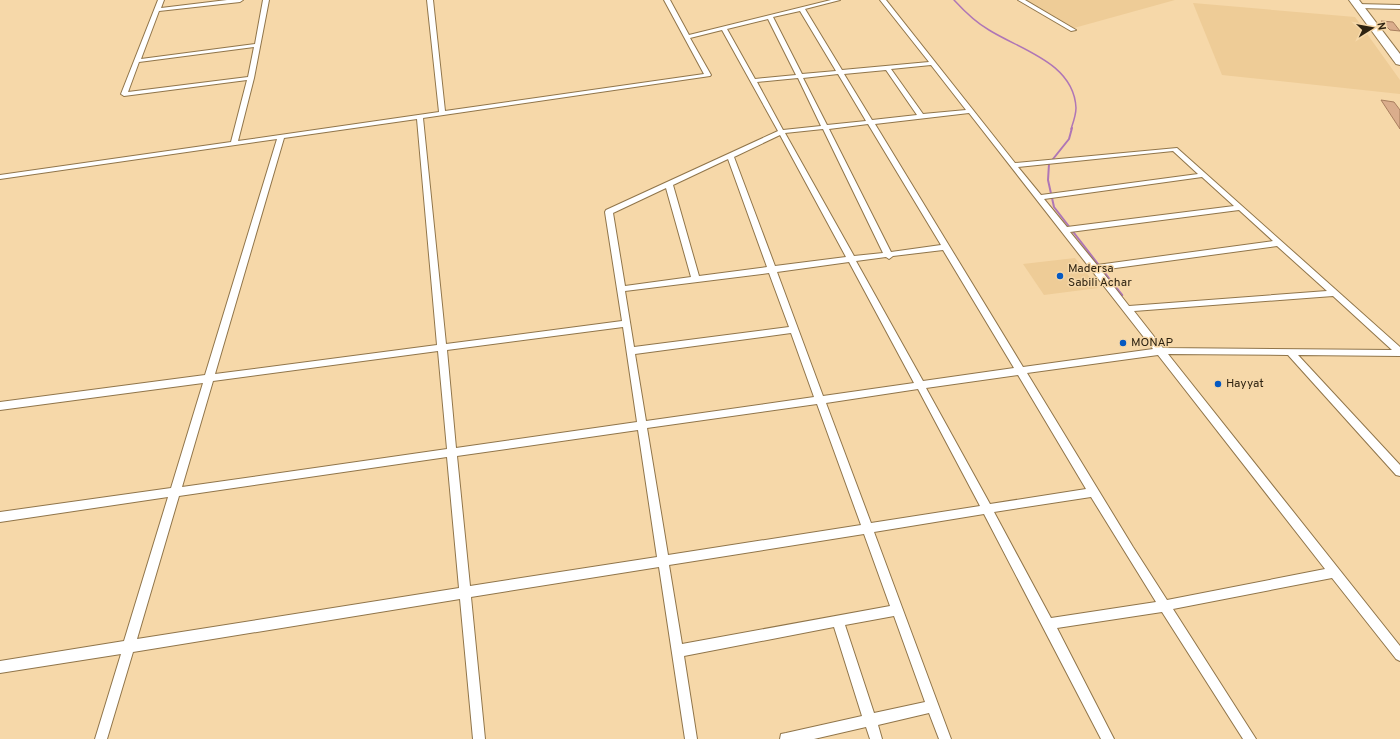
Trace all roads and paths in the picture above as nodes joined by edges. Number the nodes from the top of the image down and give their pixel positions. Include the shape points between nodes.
1 (161, 0) edge
2 (240, 0) edge
3 (266, 0) edge
4 (430, 0) edge
5 (667, 0) edge
6 (837, 0) edge
7 (883, 0) edge
8 (1021, 0) edge
9 (1344, 0) edge
10 (1356, 3) edge
11 (1400, 7) edge
12 (802, 9) junction
13 (158, 10) junction
14 (770, 17) junction
15 (724, 28) junction
16 (1072, 30) dead end
17 (687, 37) junction
18 (257, 45) junction
19 (137, 61) junction
20 (1400, 62) edge
21 (933, 63) junction
22 (887, 67) junction
23 (840, 72) junction
24 (800, 76) junction
25 (251, 78) junction
26 (753, 81) junction
27 (971, 111) junction
28 (442, 114) junction
29 (921, 116) junction
30 (420, 117) junction
31 (870, 122) junction
32 (825, 127) junction
33 (781, 132) junction
34 (281, 137) junction
35 (234, 144) junction
36 (730, 156) junction
37 (1014, 165) junction
38 (1204, 175) junction
39 (0, 177) edge
40 (669, 185) junction
41 (1039, 197) junction
42 (1240, 208) junction
43 (1065, 230) junction
44 (1279, 243) junction
45 (946, 247) junction
46 (889, 256) junction
47 (852, 260) junction
48 (1096, 268) junction
49 (772, 270) junction
50 (696, 280) junction
51 (621, 289) junction
52 (1335, 293) junction
53 (1128, 309) junction
54 (626, 323) junction
55 (794, 329) junction
56 (442, 347) junction
57 (630, 351) junction
58 (1160, 351) junction
59 (1290, 352) junction
60 (1400, 353) edge
61 (1021, 371) junction
62 (209, 378) junction
63 (920, 385) junction
64 (820, 400) junction
65 (0, 406) edge
66 (642, 425) junction
67 (452, 452) junction
68 (1400, 472) edge
69 (175, 492) junction
70 (1094, 492) junction
71 (987, 509) junction
72 (0, 517) edge
73 (867, 528) junction
74 (663, 561) junction
75 (1335, 572) junction
76 (466, 593) junction
77 (1163, 606) junction
78 (897, 610) junction
79 (838, 621) junction
80 (1049, 624) junction
81 (129, 646) junction
82 (677, 651) junction
83 (1400, 655) edge
84 (0, 667) edge
85 (933, 706) junction
86 (870, 720) junction
87 (101, 739) edge
88 (479, 739) edge
89 (691, 739) edge
90 (786, 739) edge
91 (876, 739) edge
92 (945, 739) edge
93 (1108, 739) edge
94 (1250, 739) edge

1 - 13 street
2 - 13 street
3 - 18 street
4 - 28 street
5 - 17 street
6 - 12 street
7 - 21 street
8 - 16 street
9 - 10 highway
10 - 11 street
10 - 20 highway
12 - 14 street
12 - 23 street
13 - 19 street
14 - 15 street
14 - 24 street
15 - 17 street
15 - 26 street
17 - 28 street via 708,75
18 - 19 street
18 - 25 street
19 - 25 street via 124,94
21 - 22 street
21 - 27 street
22 - 23 street
22 - 29 street
23 - 24 street
23 - 31 street
24 - 26 street
24 - 32 street
25 - 35 street
26 - 33 street
27 - 29 street
27 - 37 street
28 - 30 street
29 - 31 street
30 - 34 street
30 - 56 street
31 - 32 street
31 - 45 street
32 - 33 street
32 - 46 street
33 - 36 street
33 - 47 street
34 - 35 street
34 - 62 street
35 - 39 street
36 - 40 street
36 - 49 street
37 - 38 street via 1175,148
37 - 41 street
38 - 41 street
38 - 42 street
40 - 50 street
40 - 51 street via 609,212
41 - 43 street
42 - 43 street
42 - 44 street
43 - 48 street
44 - 48 street
44 - 52 street
45 - 46 street
45 - 61 street
46 - 47 street
47 - 49 street
47 - 63 street
48 - 53 street
49 - 50 street
49 - 55 street
50 - 51 street
51 - 54 street
52 - 53 street
52 - 60 street
53 - 58 street
54 - 56 street
54 - 57 street
55 - 57 street
55 - 64 street
56 - 62 street
56 - 67 street
57 - 66 street
58 - 59 street
58 - 61 street
58 - 75 street
59 - 60 street
59 - 68 street
61 - 63 street
61 - 70 street
62 - 65 street
62 - 69 street
63 - 64 street
63 - 71 street
64 - 66 street
64 - 73 street
66 - 67 street
66 - 74 street
67 - 69 street
67 - 76 street
69 - 72 street
69 - 81 street
70 - 71 street
70 - 77 street
71 - 73 street
71 - 80 street
73 - 74 street
73 - 78 street
74 - 76 street
74 - 82 street
75 - 77 street
75 - 83 street
76 - 81 street
76 - 88 street
77 - 80 street
77 - 94 street
78 - 79 street
78 - 85 street
79 - 82 street
79 - 86 street
80 - 93 street
81 - 84 street
81 - 87 street
82 - 89 street
85 - 86 street
85 - 92 street
86 - 90 street
86 - 91 street

